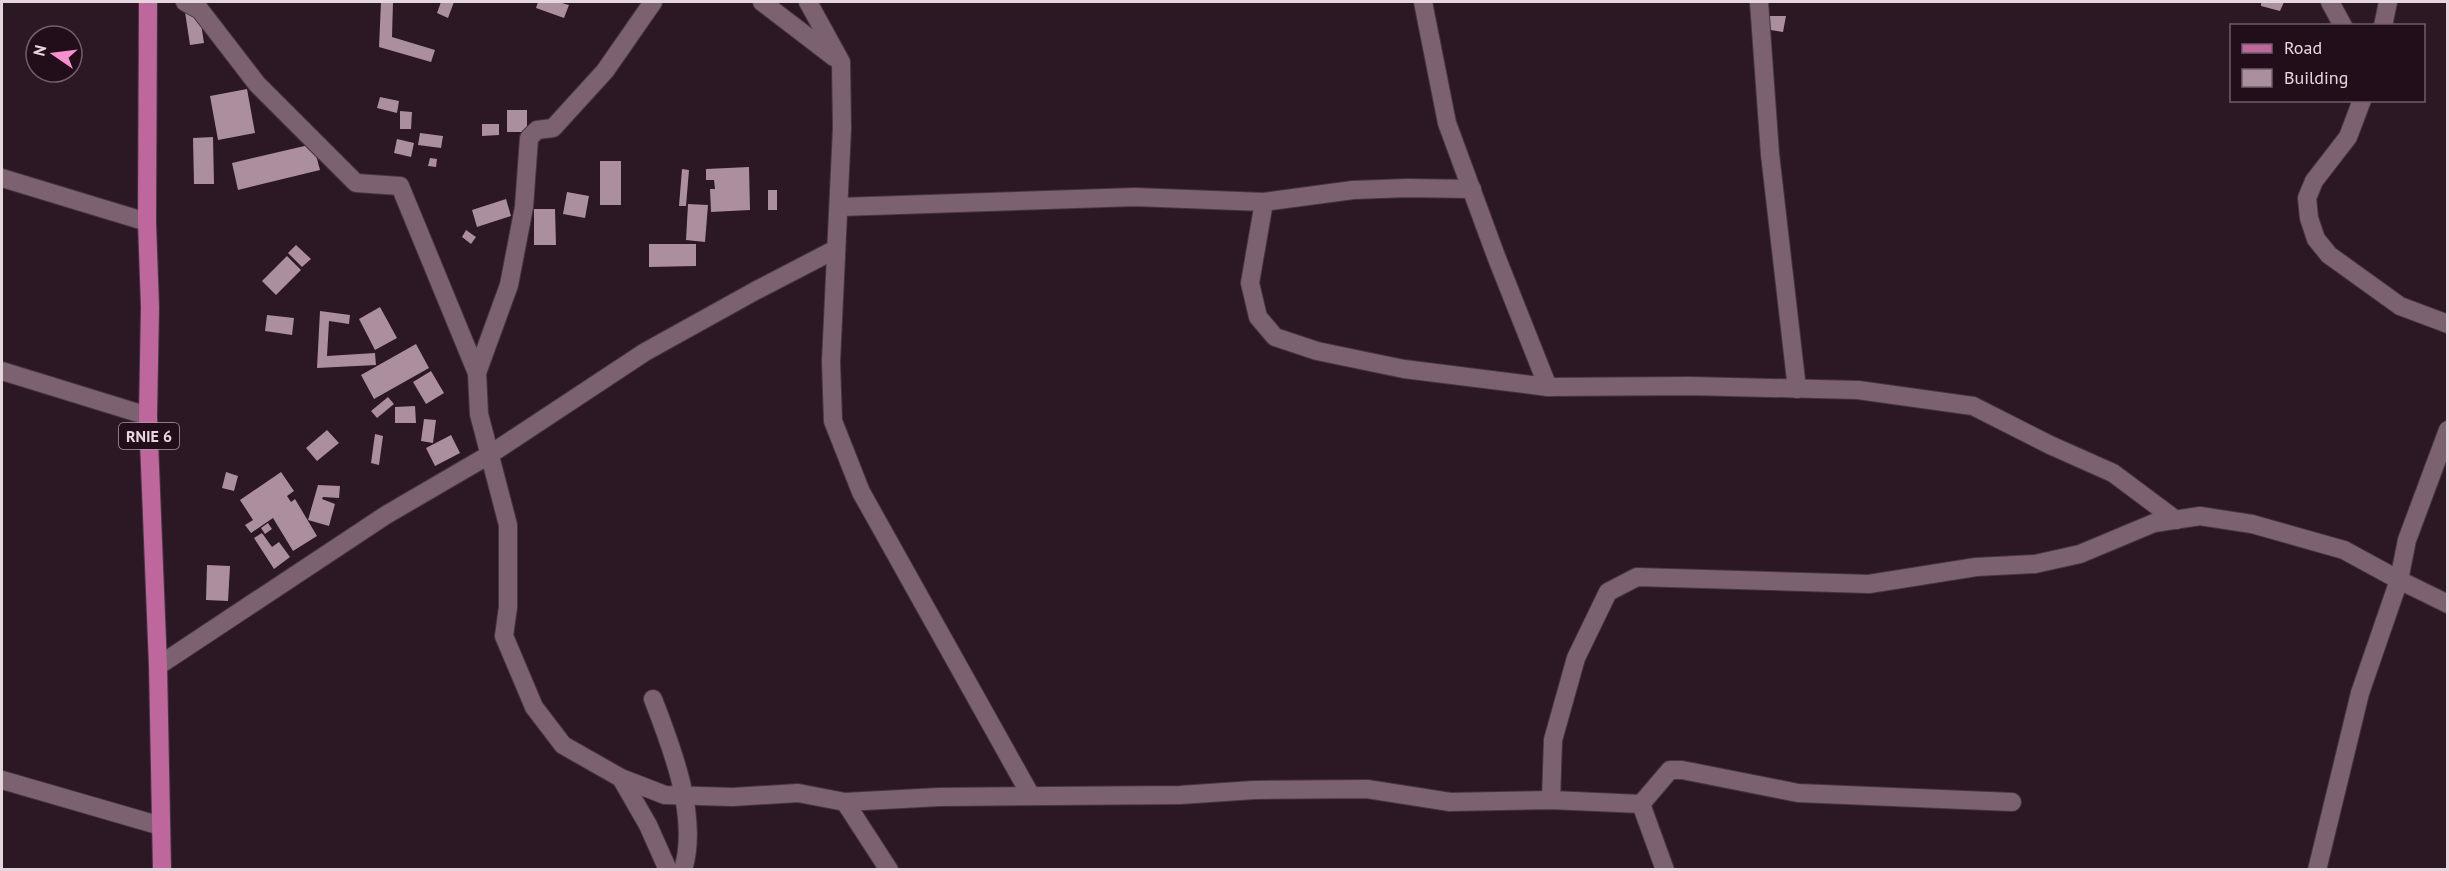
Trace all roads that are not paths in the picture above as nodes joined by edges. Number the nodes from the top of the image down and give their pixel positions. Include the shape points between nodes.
1 (148, 2) edge
2 (185, 2) edge
3 (653, 2) edge
4 (762, 2) edge
5 (808, 2) edge
6 (1423, 2) edge
7 (1759, 2) edge
8 (2330, 2) edge
9 (2388, 2) edge
10 (2342, 24) edge
11 (2383, 24) edge
12 (841, 62) junction
13 (2361, 102) edge
14 (2, 178) edge
15 (1472, 189) junction
16 (1264, 202) junction
17 (840, 207) junction
18 (147, 222) junction
19 (836, 249) junction
20 (2448, 324) edge
21 (2, 371) edge
22 (477, 373) junction
23 (1548, 387) junction
24 (1797, 389) junction
25 (148, 416) junction
26 (2448, 430) edge
27 (489, 454) junction
28 (2176, 519) junction
29 (2399, 580) junction
30 (2448, 604) edge
31 (158, 666) junction
32 (654, 699) dead end
33 (621, 778) junction
34 (2, 780) edge
35 (683, 795) junction
36 (1031, 796) junction
37 (1551, 800) junction
38 (845, 802) junction
39 (2012, 802) dead end
40 (1641, 804) junction
41 (161, 826) junction
42 (162, 870) edge
43 (668, 870) edge
44 (683, 870) edge
45 (889, 870) edge
46 (1665, 870) edge
47 (2317, 870) edge

1 - 18 main road, RNIE 6
2 - 22 street via 200,10 256,84 356,183 400,186
3 - 22 street via 606,71 553,128 537,130 529,138 524,207 509,285
4 - 12 street
5 - 12 street
6 - 15 street via 1447,123
7 - 24 street via 1770,154
8 - 10 street
9 - 11 street
12 - 17 street
13 - 20 street via 2348,136 2314,181 2307,198 2316,238 2329,255 2400,306
14 - 18 street
15 - 16 street via 1353,190
15 - 23 street
16 - 17 street via 1135,197
16 - 23 street via 1250,283 1258,317 1275,337 1317,351 1404,369
17 - 19 street
18 - 25 main road, RNIE 6
19 - 27 street via 645,352
19 - 36 street via 832,421 861,492
21 - 25 street
22 - 27 street via 479,414
23 - 24 street
24 - 28 street via 1858,390 1973,406 2113,472
25 - 31 main road, RNIE 6
26 - 29 street via 2407,540
27 - 31 street via 386,515
27 - 33 street via 508,525 504,636 534,706 563,745
28 - 29 street via 2200,516 2252,524 2344,550
28 - 37 street via 2154,523 2080,554 2035,564 1976,567 1869,584 1638,577 1608,592 1576,658 1553,740
29 - 30 street
29 - 47 street via 2360,693
31 - 41 main road, RNIE 6
32 - 35 street
33 - 35 street via 665,795
33 - 43 street
34 - 41 street
35 - 38 street via 798,793
35 - 44 street via 688,853
36 - 37 street via 1368,789 1450,802
36 - 38 street
37 - 40 street
38 - 45 street
39 - 40 street via 1798,793 1670,770
40 - 46 street
41 - 42 main road, RNIE 6

